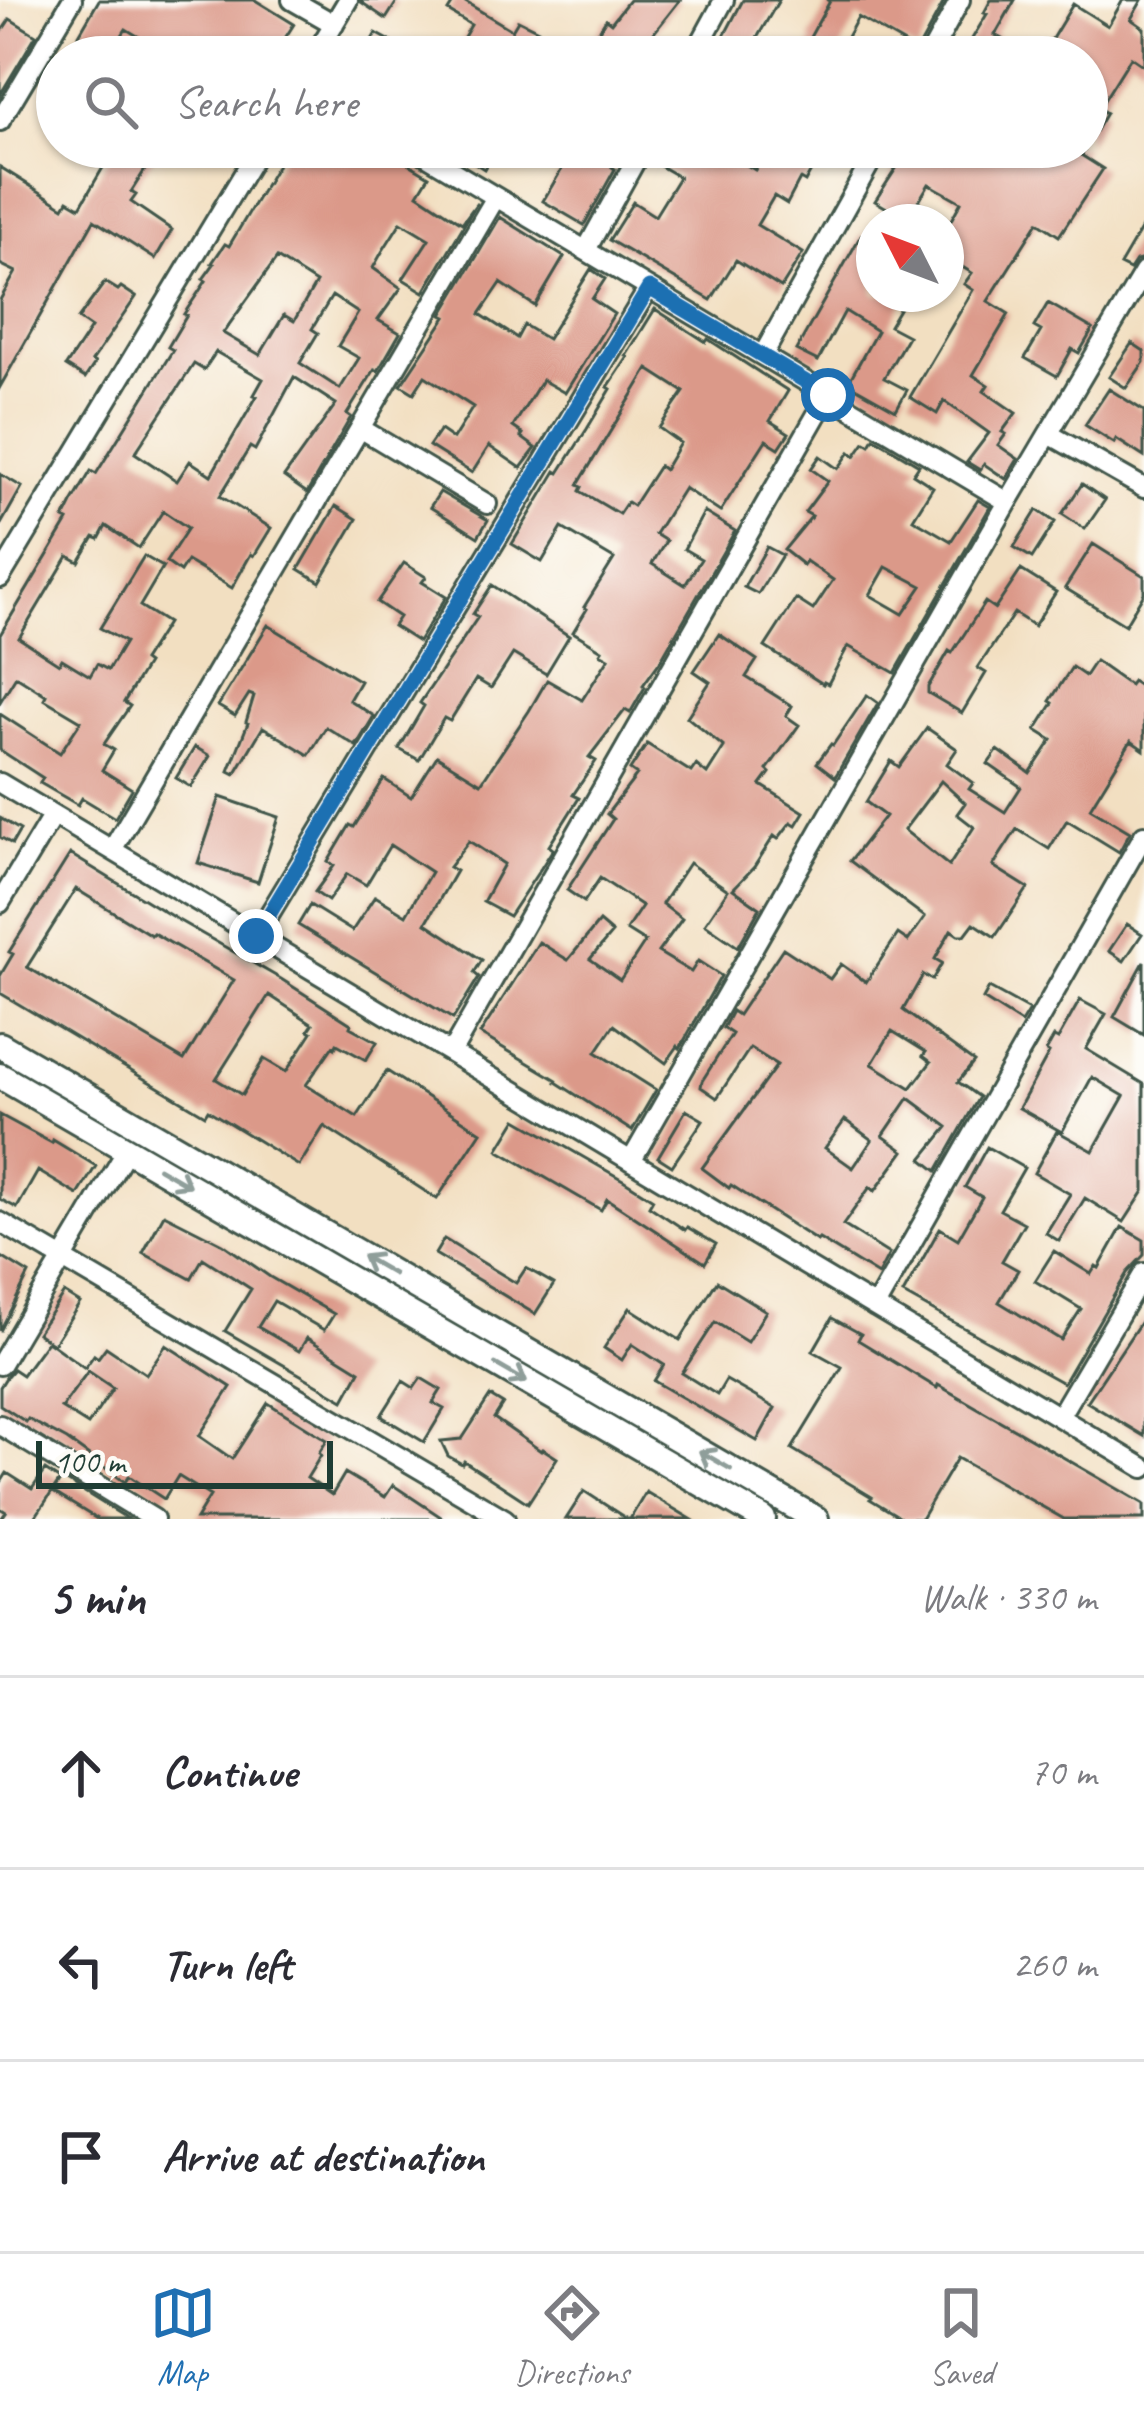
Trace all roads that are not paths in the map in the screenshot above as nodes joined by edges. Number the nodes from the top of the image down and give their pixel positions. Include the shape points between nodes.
1 (72, 0) edge
2 (292, 0) edge
3 (348, 0) edge
4 (724, 0) edge
5 (960, 0) edge
6 (334, 24) junction
7 (51, 36) edge
8 (327, 36) edge
9 (704, 36) edge
10 (940, 36) edge
11 (36, 61) edge
12 (0, 122) edge
13 (247, 168) edge
14 (447, 168) edge
15 (631, 168) edge
16 (867, 168) edge
17 (496, 197) junction
18 (586, 250) junction
19 (1144, 272) edge
20 (649, 288) junction
21 (763, 355) junction
22 (828, 395) junction
23 (360, 428) junction
24 (1049, 434) junction
25 (1144, 488) edge
26 (1008, 502) junction
27 (487, 504) dead end
28 (0, 578) edge
29 (0, 783) edge
30 (53, 815) junction
31 (1144, 836) edge
32 (112, 850) junction
33 (0, 903) edge
34 (256, 936) junction
35 (0, 1046) edge
36 (451, 1053) junction
37 (0, 1076) edge
38 (127, 1150) junction
39 (632, 1161) junction
40 (0, 1222) edge
41 (63, 1259) junction
42 (1144, 1273) edge
43 (875, 1307) junction
44 (0, 1365) edge
45 (1059, 1417) junction
46 (0, 1425) edge
47 (1144, 1468) edge
48 (149, 1518) edge
49 (505, 1519) edge
50 (763, 1519) edge
51 (816, 1519) edge

1 - 7 street
2 - 6 street
3 - 6 street
4 - 9 street
5 - 10 street
6 - 8 street
11 - 12 street
13 - 28 street
14 - 17 street
15 - 18 street
16 - 21 street
17 - 18 street
17 - 23 street
18 - 20 street
19 - 24 street
20 - 21 street
20 - 34 street
21 - 22 street
22 - 26 street
22 - 36 street
23 - 27 street
23 - 32 street
24 - 25 street
24 - 26 street
26 - 39 street
29 - 30 street
30 - 32 street
30 - 33 street
31 - 43 street
32 - 34 street
34 - 36 street
51 -> 35 main road
36 - 39 street
37 - 38 main road
38 - 41 street
38 -> 50 main road
39 - 43 street
40 - 41 street
41 - 44 street
41 - 49 street
42 - 45 street
43 - 45 street
45 - 47 street
46 - 48 street

